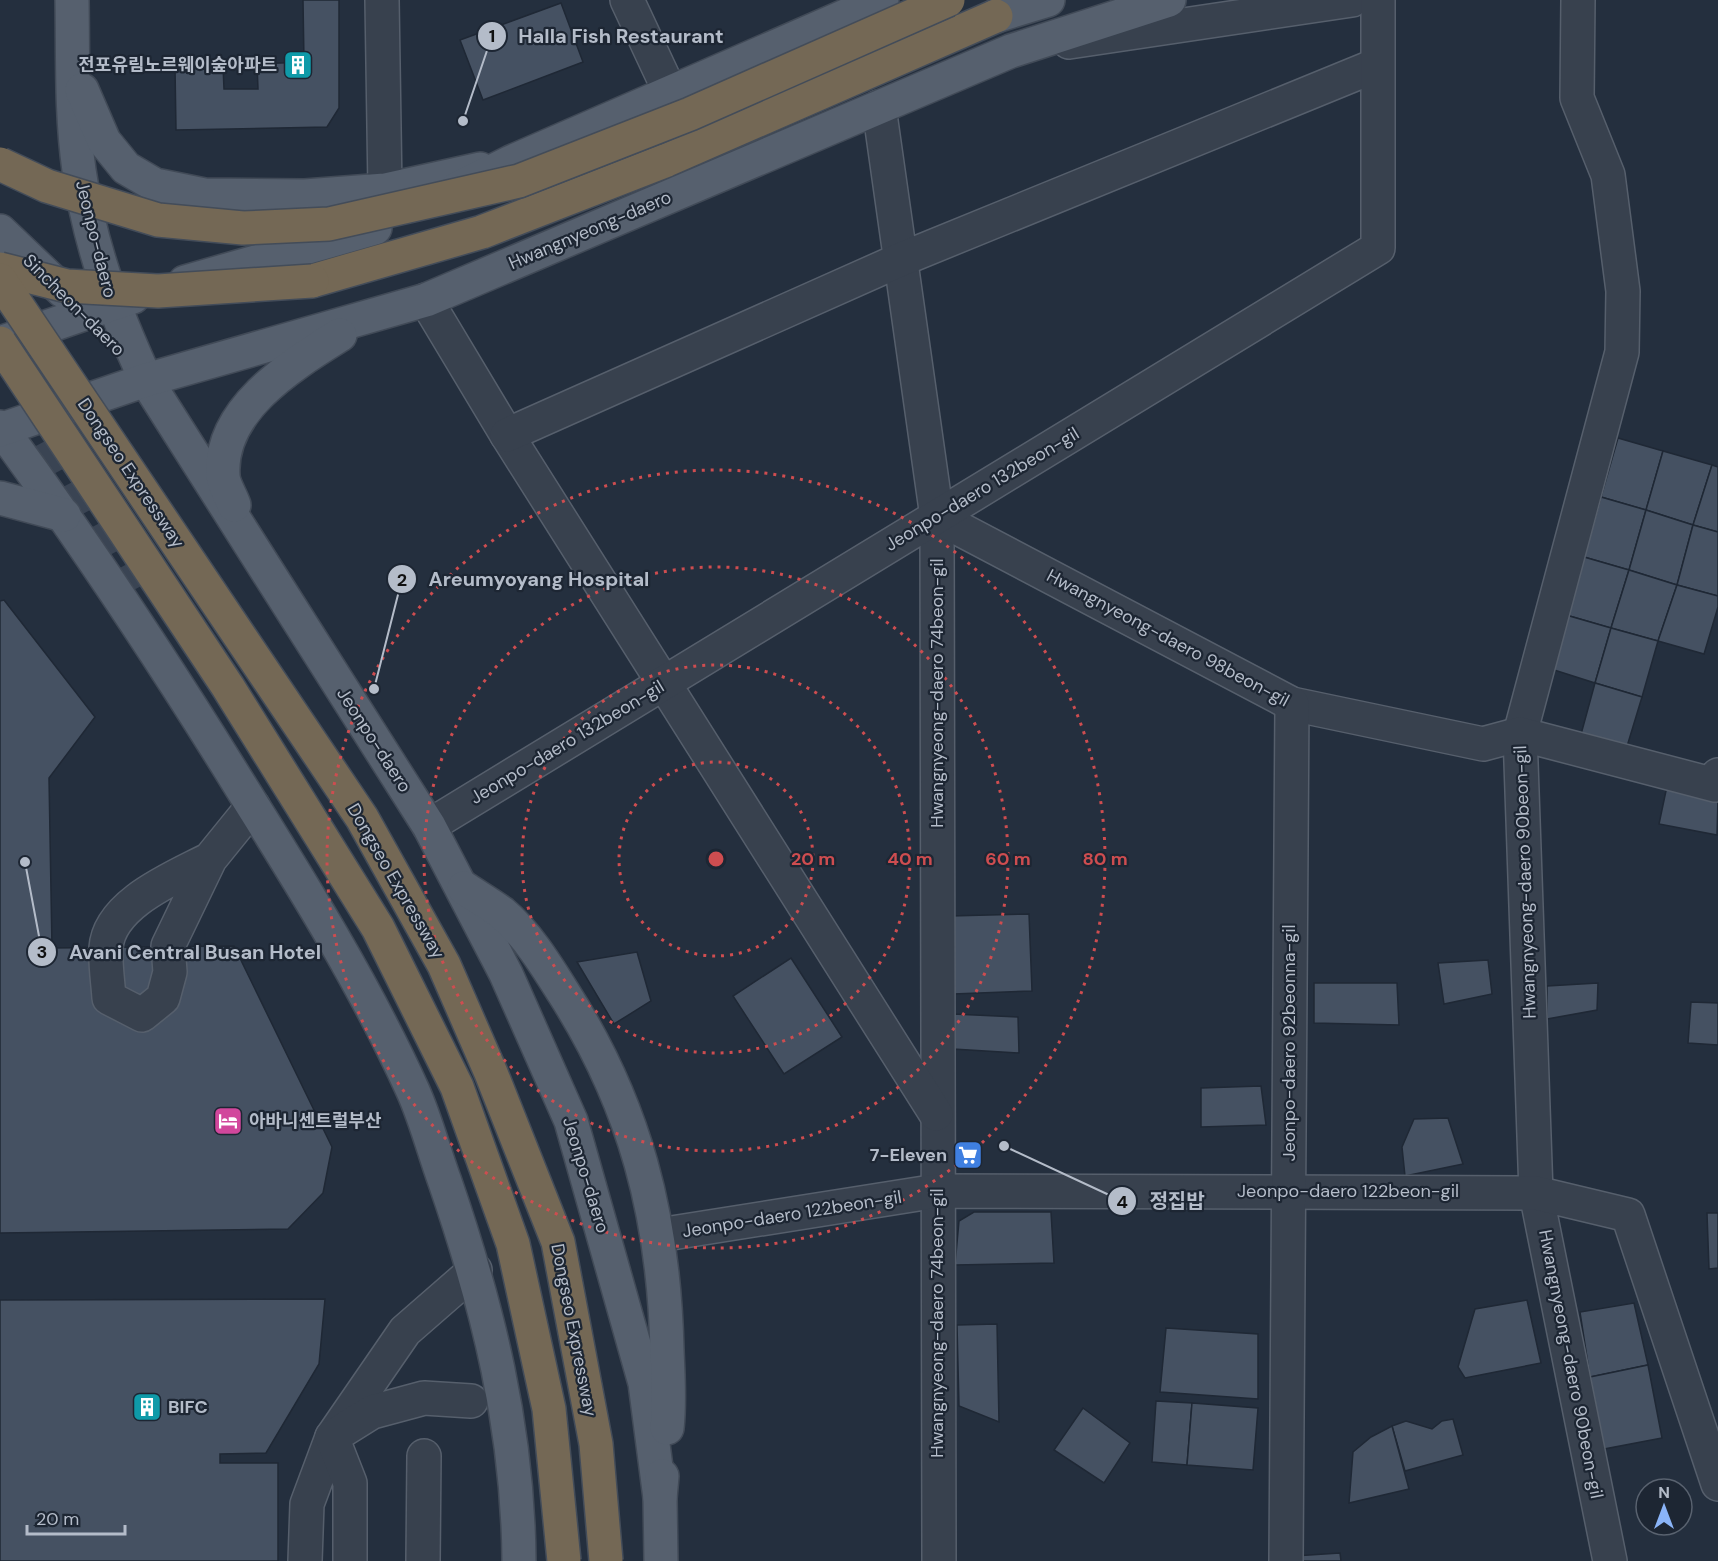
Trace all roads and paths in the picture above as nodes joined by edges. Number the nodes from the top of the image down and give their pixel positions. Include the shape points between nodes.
1 (72, 0) edge
2 (382, 0) edge
3 (627, 0) edge
4 (948, 0) edge
5 (1048, 0) edge
6 (1169, 0) edge
7 (1352, 0) edge
8 (1378, 0) edge
9 (1578, 0) edge
10 (879, 1) edge
11 (996, 16) joint
12 (1011, 51) junction
13 (1377, 65) junction
14 (74, 72) junction
15 (670, 92) junction
16 (879, 107) junction
17 (511, 162) junction
18 (0, 164) edge
19 (385, 190) junction
20 (0, 231) edge
21 (902, 259) junction
22 (0, 269) edge
23 (0, 280) edge
24 (426, 300) junction
25 (99, 308) junction
26 (372, 315) junction
27 (0, 343) edge
28 (146, 380) junction
29 (0, 427) edge
30 (507, 435) junction
31 (0, 498) edge
32 (64, 514) junction
33 (937, 517) junction
34 (253, 551) junction
35 (664, 682) junction
36 (1292, 704) junction
37 (1520, 734) junction
38 (1718, 775) edge
39 (253, 806) junction
40 (429, 826) junction
41 (210, 859) dead end
42 (461, 886) junction
43 (936, 1114) junction
44 (1288, 1190) junction
45 (937, 1191) junction
46 (1536, 1192) junction
47 (659, 1235) junction
48 (475, 1270) junction
49 (471, 1401) dead end
50 (332, 1437) junction
51 (424, 1456) dead end
52 (1718, 1484) edge
53 (660, 1498) junction
54 (305, 1561) edge
55 (350, 1561) edge
56 (423, 1561) edge
57 (519, 1561) edge
58 (564, 1561) edge
59 (606, 1561) edge
60 (661, 1561) edge
61 (939, 1561) edge
62 (1286, 1561) edge
63 (1610, 1561) edge

1 - 14 main road, Jeonpo-daero
2 - 19 street
3 - 15 street
4 - 18 highway, bridge via 690,114 519,181 329,224 243,228 158,220 47,186
5 - 11 main road
6 - 12 main road, Hwangnyeong-daero
7 - 12 street
8 - 13 street, Jeonpo-daero 132beon-gil
9 - 37 street, Hwangnyeong-daero 90beon-gil via 1577,98 1608,175 1623,291 1622,352
10 - 15 main road
11 - 22 highway, bridge via 667,160 493,228 312,281 158,291 67,286
12 - 16 main road, Hwangnyeong-daero
13 - 21 street
13 - 33 street, Jeonpo-daero 132beon-gil via 1378,248
14 - 19 main road via 104,141 126,168 155,185 204,195 305,196
14 - 25 main road, Jeonpo-daero via 78,169 95,249
15 - 17 main road
16 - 21 street, Hwangnyeong-daero 74beon-gil
16 - 24 main road, Hwangnyeong-daero
17 - 19 main road
17 - 25 main road via 390,224
20 - 25 main road, Sincheon-daero
21 - 30 street
21 - 33 street, Hwangnyeong-daero 74beon-gil
23 - 59 highway, Dongseo Expressway, bridge via 362,818 444,965 558,1242 596,1444
24 - 26 main road, Hwangnyeong-daero
24 - 30 street
25 - 27 main road
25 - 28 main road, Sincheon-daero
26 - 28 main road, Hwangnyeong-daero
26 - 34 main road via 294,363 250,404 229,433 222,476
27 - 58 highway, Dongseo Expressway, bridge via 228,687 378,928 457,1087 513,1244 549,1409
28 - 29 main road, Hwangnyeong-daero
28 - 34 main road, Jeonpo-daero
29 - 32 main road
30 - 35 street
31 - 32 main road
32 - 39 main road via 181,689
33 - 35 street, Jeonpo-daero 132beon-gil
33 - 36 street, Hwangnyeong-daero 98beon-gil
33 - 43 street, Hwangnyeong-daero 74beon-gil
34 - 40 main road, Jeonpo-daero
35 - 40 street, Jeonpo-daero 132beon-gil
35 - 43 street
36 - 37 street, Hwangnyeong-daero 98beon-gil via 1483,744
36 - 44 street, Jeonpo-daero 92beonna-gil
37 - 38 street, Hwangnyeong-daero 98beon-gil via 1715,785
37 - 46 street, Hwangnyeong-daero 90beon-gil
39 - 41 street
39 - 48 main road via 337,942 414,1093
40 - 42 main road, Jeonpo-daero
42 - 47 main road via 502,914 542,958 580,1019 633,1130
42 - 53 main road, Jeonpo-daero via 506,974 571,1121 645,1383
43 - 45 street, Hwangnyeong-daero 74beon-gil
44 - 45 street, Jeonpo-daero 122beon-gil
44 - 46 street, Jeonpo-daero 122beon-gil
44 - 62 street, Jeonpo-daero 92beonna-gil
45 - 47 street, Jeonpo-daero 122beon-gil
45 - 61 street, Hwangnyeong-daero 74beon-gil
46 - 52 street, Jeonpo-daero 122beon-gil via 1628,1215
46 - 63 street, Hwangnyeong-daero 90beon-gil
47 - 53 main road via 669,1418
48 - 50 street via 405,1331
48 - 57 main road via 504,1399 519,1514
49 - 50 street via 424,1398 372,1412
50 - 54 street via 307,1504
50 - 55 street via 351,1483
51 - 56 street
53 - 60 main road

